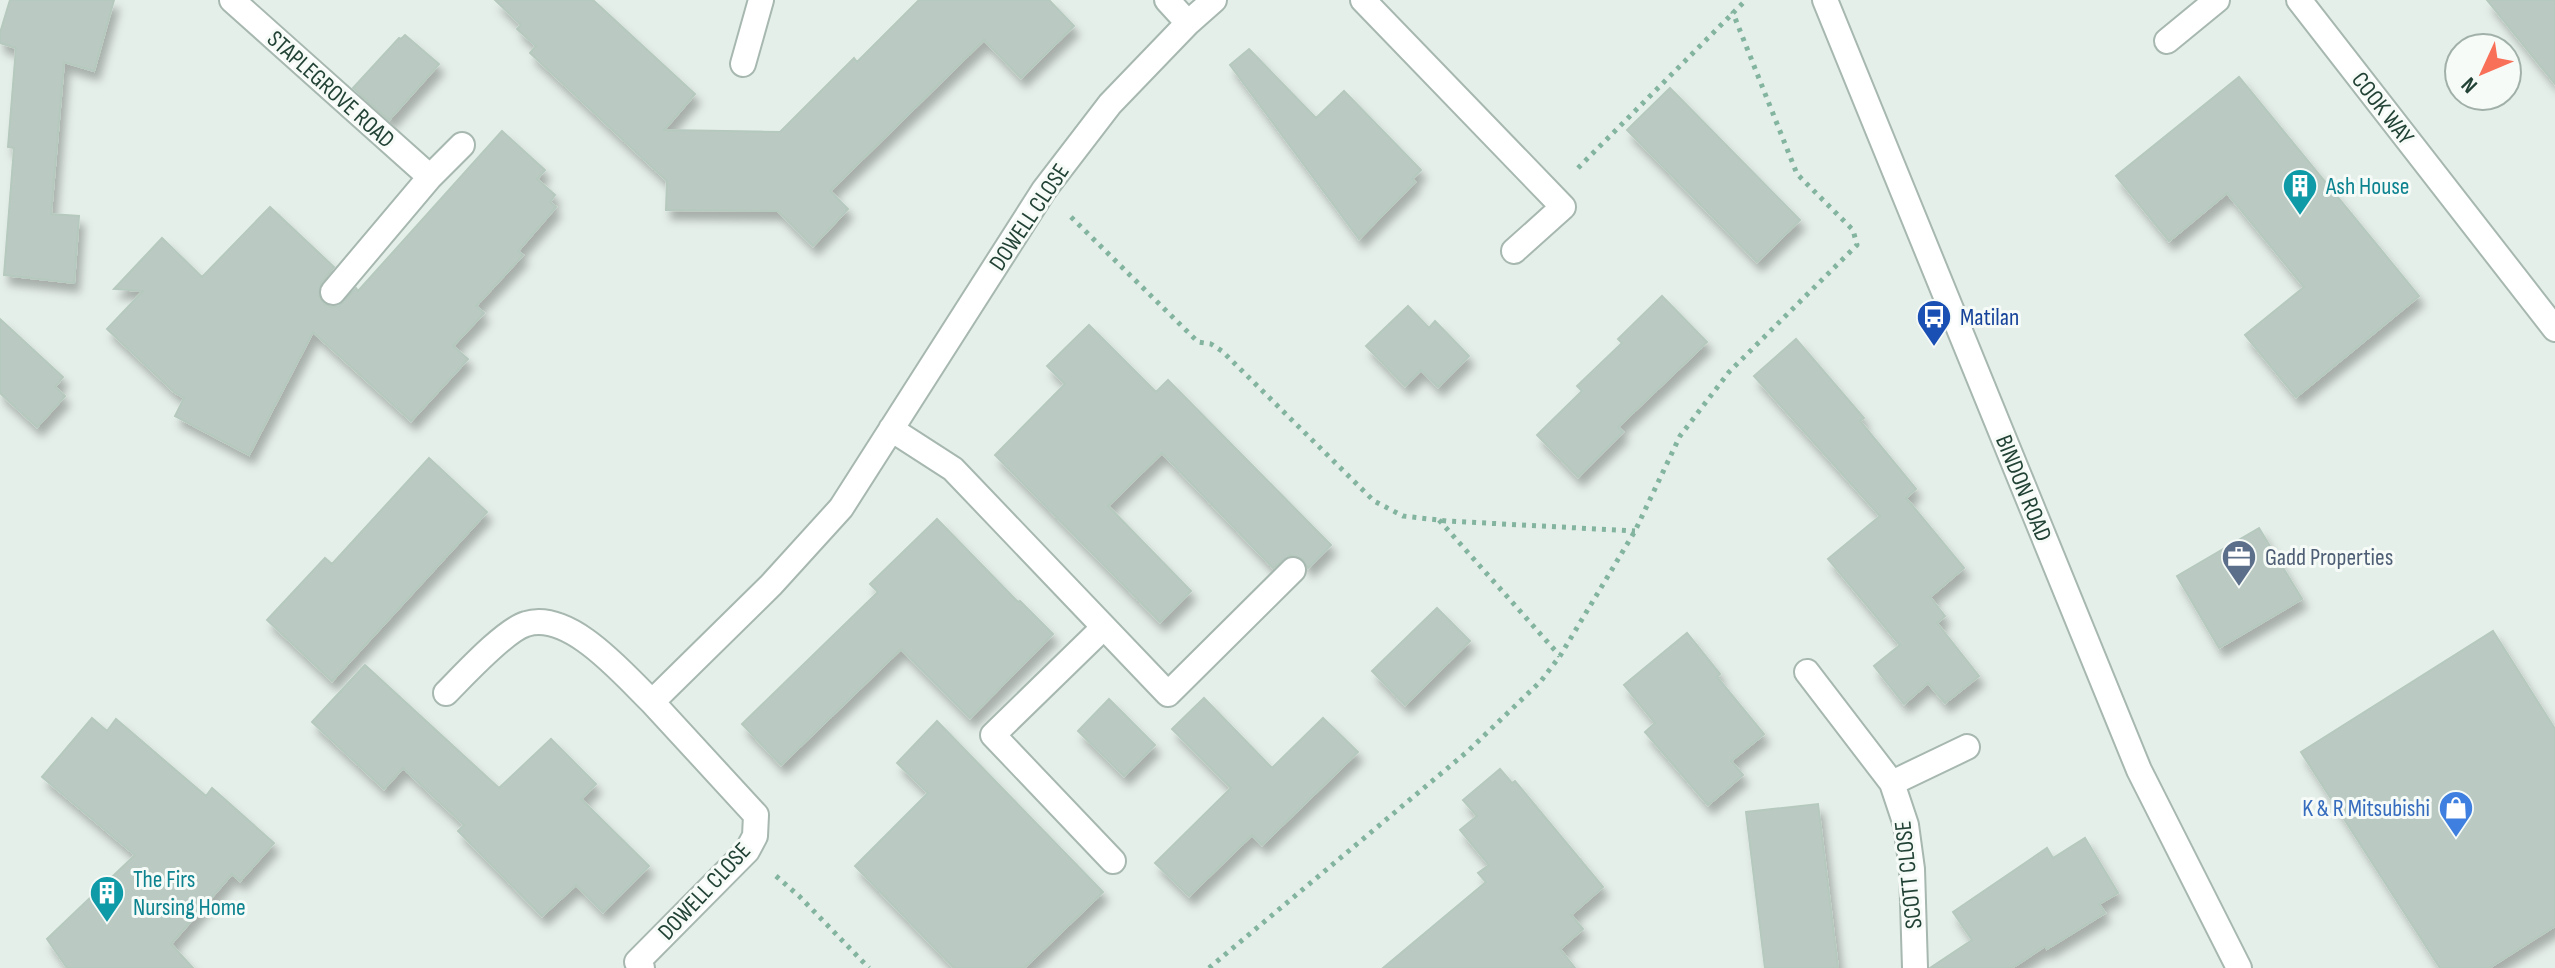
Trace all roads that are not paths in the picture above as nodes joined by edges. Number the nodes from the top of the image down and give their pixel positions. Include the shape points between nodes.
1 (232, 0) edge
2 (761, 0) edge
3 (1167, 0) edge
4 (1214, 0) edge
5 (1363, 0) edge
6 (1825, 0) edge
7 (2217, 0) edge
8 (2299, 0) edge
9 (1188, 23) junction
10 (2167, 41) dead end
11 (743, 64) dead end
12 (462, 145) dead end
13 (430, 177) junction
14 (1514, 251) dead end
15 (333, 292) dead end
16 (2555, 329) edge
17 (891, 429) junction
18 (1293, 570) dead end
19 (1104, 627) junction
20 (1807, 672) dead end
21 (446, 693) dead end
22 (652, 702) junction
23 (1967, 747) dead end
24 (1892, 783) junction
25 (1113, 861) dead end
26 (642, 968) edge
27 (1915, 968) edge
28 (2239, 968) edge

1 - 13 street, STAPLEGROVE ROAD
2 - 11 street
3 - 9 street
4 - 9 street, DOWELL CLOSE
5 - 14 street via 1563,207
6 - 28 street, BINDON ROAD via 2139,770
7 - 10 street
8 - 16 street, COOK WAY
9 - 17 street, DOWELL CLOSE via 1110,104 1044,190
12 - 13 street
13 - 15 street
17 - 19 street via 953,469
17 - 22 street, DOWELL CLOSE via 841,508
18 - 19 street via 1168,694
19 - 25 street via 993,735
20 - 24 street, SCOTT CLOSE
21 - 22 street, DOWELL CLOSE via 524,624 548,622 593,644
22 - 26 street, DOWELL CLOSE via 756,815 755,836 747,851 637,962
23 - 24 street
24 - 27 street, SCOTT CLOSE via 1906,825 1912,869

